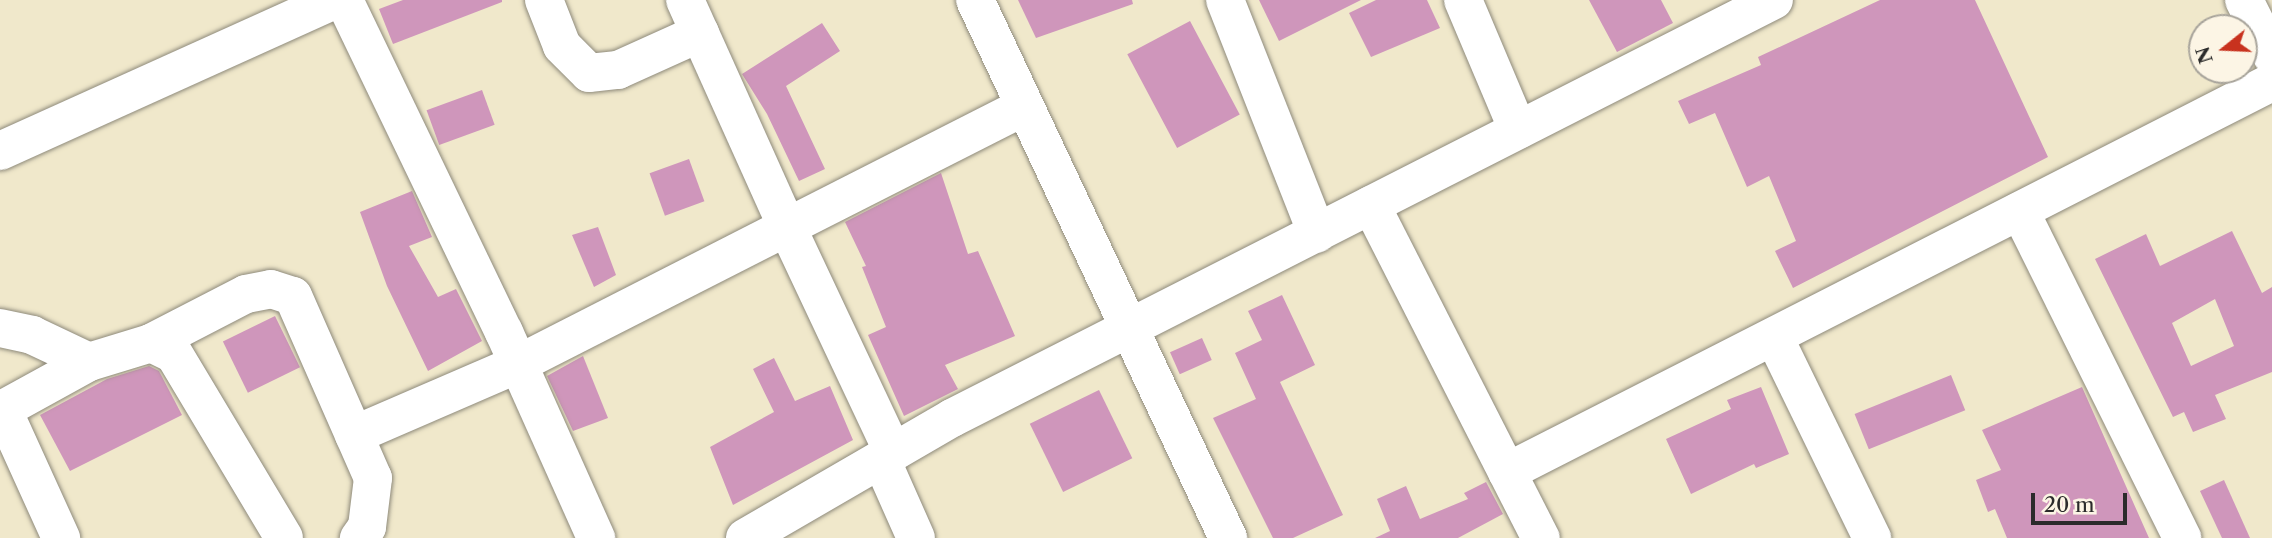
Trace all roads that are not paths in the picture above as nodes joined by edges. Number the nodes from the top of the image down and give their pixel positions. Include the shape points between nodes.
1 (334, 0) edge
2 (344, 0) edge
3 (544, 0) edge
4 (975, 0) edge
5 (1225, 0) edge
6 (1463, 0) edge
7 (1774, 0) edge
8 (2244, 0) edge
9 (1712, 14) edge
10 (692, 17) edge
11 (2272, 56) edge
12 (2272, 82) edge
13 (1024, 107) junction
14 (1518, 130) junction
15 (0, 151) edge
16 (1371, 205) junction
17 (2020, 211) junction
18 (787, 227) junction
19 (1317, 233) junction
20 (0, 328) edge
21 (1127, 329) junction
22 (1774, 337) junction
23 (151, 343) junction
24 (89, 362) junction
25 (518, 364) junction
26 (1, 411) edge
27 (354, 435) junction
28 (887, 456) junction
29 (1507, 472) junction
30 (61, 538) edge
31 (284, 538) edge
32 (359, 538) edge
33 (597, 538) edge
34 (745, 538) edge
35 (916, 538) edge
36 (1228, 538) edge
37 (1541, 538) edge
38 (1872, 538) edge
39 (2182, 538) edge

1 - 15 street
2 - 25 street
3 - 10 street via 562,46 589,73 618,70
4 - 13 street
5 - 19 street
6 - 14 street
7 - 9 street
8 - 11 street
9 - 14 street
10 - 18 street
12 - 17 street
13 - 18 street
13 - 21 street
14 - 16 street
16 - 19 street
16 - 29 street
17 - 22 street
17 - 39 street
18 - 25 street
18 - 28 street
19 - 21 street
20 - 24 street via 32,335
21 - 28 street
21 - 36 street
22 - 29 street
22 - 38 street
23 - 24 street
23 - 27 street via 246,294 271,289 293,296
23 - 31 street via 174,354
24 - 26 street
25 - 27 street
25 - 33 street
26 - 30 street
27 - 32 street via 373,478 367,527
28 - 34 street
28 - 35 street
29 - 37 street

